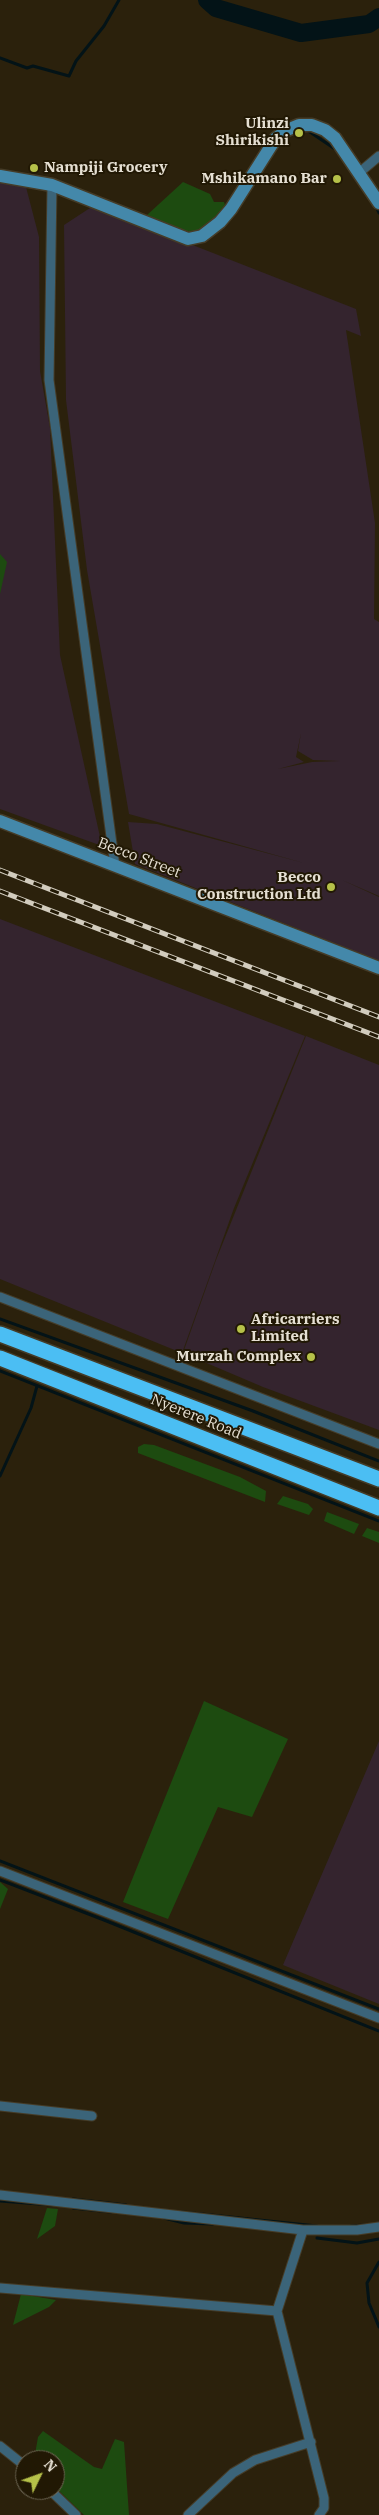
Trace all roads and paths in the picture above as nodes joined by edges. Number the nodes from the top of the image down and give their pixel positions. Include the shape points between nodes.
1 (379, 156) edge
2 (360, 172) junction
3 (0, 176) edge
4 (52, 185) junction
5 (379, 203) edge
6 (0, 821) edge
7 (115, 866) junction
8 (379, 968) edge
9 (0, 1297) edge
10 (0, 1334) edge
11 (0, 1358) edge
12 (379, 1444) edge
13 (379, 1479) edge
14 (379, 1508) edge
15 (0, 1871) edge
16 (379, 2018) edge
17 (0, 2106) edge
18 (92, 2116) dead end
19 (0, 2195) edge
20 (379, 2227) edge
21 (303, 2230) junction
22 (0, 2288) edge
23 (277, 2311) junction
24 (311, 2442) junction
25 (0, 2446) edge
26 (15, 2458) edge
27 (60, 2500) edge
28 (76, 2515) edge
29 (188, 2515) edge
30 (319, 2515) edge

1 - 2 street
2 - 4 street via 335,138 325,130 299,125 276,138 220,222 202,236 188,239
2 - 5 street
3 - 4 street
4 - 7 street via 49,380
6 - 7 street, Becco Street
7 - 8 street, Becco Street
9 - 12 street
10 - 13 highway, Nyerere Road
11 - 14 highway, Nyerere Road
15 - 16 street
17 - 18 street
19 - 21 street
20 - 21 street
21 - 23 street
22 - 23 street
23 - 24 street via 294,2387
24 - 29 street via 255,2460 233,2473
24 - 30 street via 324,2498 324,2508
25 - 26 street
27 - 28 street

